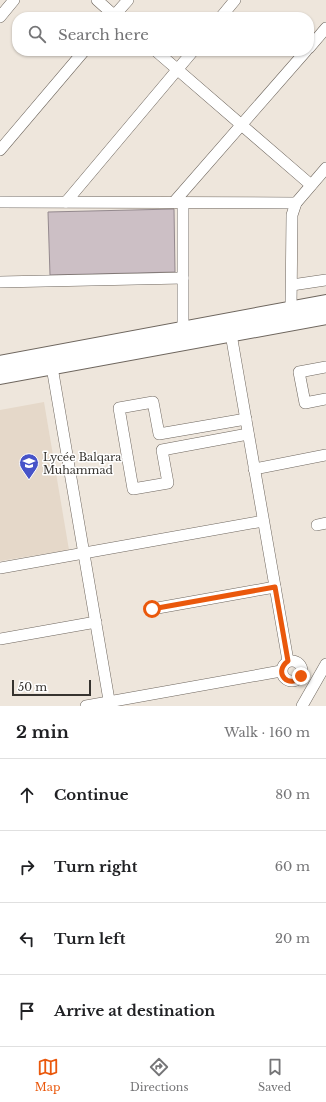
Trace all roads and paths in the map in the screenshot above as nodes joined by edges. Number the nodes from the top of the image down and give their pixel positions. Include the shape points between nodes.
1 (14, 0) edge
2 (97, 0) edge
3 (128, 0) edge
4 (235, 0) edge
5 (110, 12) edge
6 (118, 12) edge
7 (225, 12) edge
8 (0, 17) edge
9 (326, 28) edge
10 (314, 42) edge
11 (80, 56) edge
12 (162, 56) edge
13 (188, 56) edge
14 (302, 56) edge
15 (177, 70) junction
16 (242, 125) junction
17 (0, 150) edge
18 (326, 168) edge
19 (311, 185) junction
20 (0, 202) edge
21 (66, 202) junction
22 (178, 202) junction
23 (296, 203) junction
24 (183, 278) junction
25 (326, 280) edge
26 (0, 282) edge
27 (292, 285) junction
28 (326, 302) edge
29 (292, 310) junction
30 (326, 316) edge
31 (183, 330) junction
32 (231, 334) junction
33 (0, 364) edge
34 (52, 367) junction
35 (326, 367) edge
36 (0, 376) edge
37 (326, 399) edge
38 (246, 419) junction
39 (159, 434) junction
40 (248, 434) junction
41 (162, 450) junction
42 (326, 455) edge
43 (254, 469) junction
44 (263, 521) junction
45 (84, 553) junction
46 (0, 568) edge
47 (275, 587) junction
48 (152, 609) dead end
49 (96, 622) junction
50 (0, 640) edge
51 (288, 661) junction
52 (326, 664) edge
53 (281, 671) junction
54 (301, 676) junction
55 (316, 684) junction
56 (110, 704) edge
57 (86, 706) edge
58 (302, 706) edge

1 - 8 street
2 - 5 street
3 - 6 street
4 - 7 street
9 - 10 street
11 - 17 street
12 - 15 street
13 - 15 street
14 - 16 street
15 - 16 street
15 - 21 street
16 - 19 street
16 - 22 street
18 - 19 street
19 - 23 street
20 - 21 street
21 - 22 street
22 - 23 street
22 - 24 street
23 - 27 street via 291,220
24 - 26 street
24 - 31 street
25 - 27 street
27 - 29 street
28 - 29 main road
29 - 31 main road
30 - 32 main road
31 - 33 main road
32 - 34 main road
32 - 38 street
34 - 36 main road
34 - 45 street
35 - 37 street via 299,372 305,403
38 - 39 street
38 - 40 street
39 - 41 street
39 - 41 street via 154,402 119,408 133,489 168,483
40 - 41 street
40 - 43 street
42 - 43 street
43 - 44 street
44 - 45 street
44 - 47 street
45 - 46 street
45 - 49 street
47 - 48 street
47 - 51 street
49 - 50 street
49 - 56 street
51 - 53 street via 282,666
51 - 54 street via 294,660 300,664
52 - 55 street
53 - 54 street via 285,679 291,681
53 - 56 street
54 - 55 street
55 - 58 street
56 - 57 street

